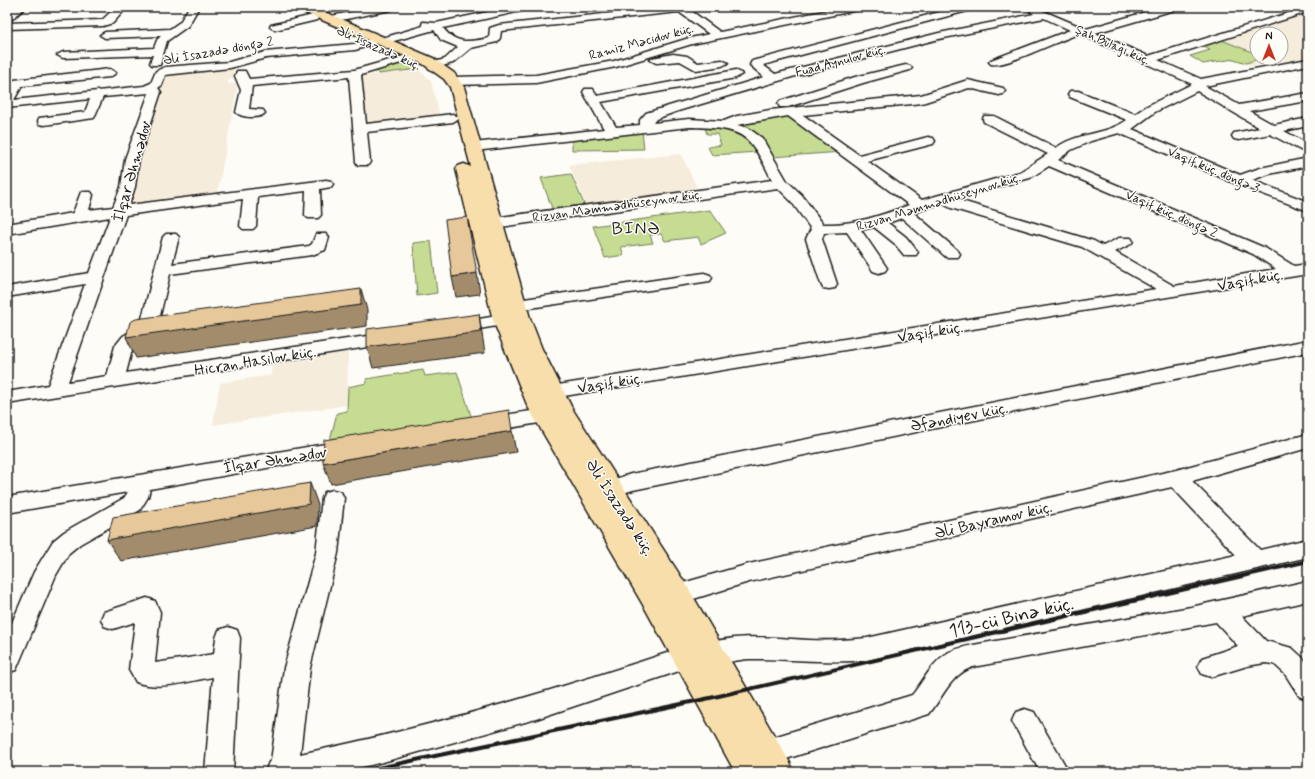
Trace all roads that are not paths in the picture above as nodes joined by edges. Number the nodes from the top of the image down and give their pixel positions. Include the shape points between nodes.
1 (21, 7) edge
2 (122, 7) edge
3 (194, 7) edge
4 (288, 7) edge
5 (303, 7) edge
6 (391, 7) edge
7 (526, 7) edge
8 (858, 7) edge
9 (971, 7) edge
10 (1174, 7) edge
11 (584, 8) dead end
12 (690, 8) edge
13 (497, 9) edge
14 (840, 9) edge
15 (1036, 10) edge
16 (1308, 10) edge
17 (612, 16) junction
18 (7, 18) edge
19 (592, 18) junction
20 (322, 19) junction
21 (158, 20) dead end
22 (7, 26) edge
23 (436, 26) junction
24 (275, 27) dead end
25 (614, 28) dead end
26 (404, 29) dead end
27 (534, 29) junction
28 (1083, 31) junction
29 (171, 32) junction
30 (148, 33) junction
31 (105, 35) dead end
32 (549, 35) dead end
33 (717, 35) junction
34 (377, 41) junction
35 (463, 41) junction
36 (158, 51) junction
37 (63, 55) dead end
38 (482, 55) dead end
39 (407, 58) junction
40 (452, 58) junction
41 (638, 58) junction
42 (1147, 60) junction
43 (239, 62) junction
44 (995, 62) dead end
45 (722, 63) dead end
46 (1306, 64) edge
47 (435, 65) junction
48 (906, 68) dead end
49 (162, 71) junction
50 (110, 73) dead end
51 (355, 73) junction
52 (736, 74) dead end
53 (775, 77) junction
54 (453, 81) junction
55 (247, 82) junction
56 (1199, 85) junction
57 (151, 88) junction
58 (999, 92) dead end
59 (98, 94) junction
60 (1074, 94) dead end
61 (806, 97) junction
62 (1308, 97) edge
63 (7, 103) edge
64 (1236, 109) junction
65 (791, 112) junction
66 (259, 113) dead end
67 (770, 114) junction
68 (452, 118) junction
69 (989, 119) dead end
70 (1136, 119) junction
71 (44, 121) dead end
72 (1308, 122) edge
73 (726, 125) junction
74 (647, 128) junction
75 (359, 129) junction
76 (1121, 129) junction
77 (1272, 129) junction
78 (612, 131) junction
79 (1238, 136) dead end
80 (928, 141) dead end
81 (462, 147) junction
82 (1308, 150) edge
83 (1052, 157) junction
84 (856, 160) junction
85 (363, 162) dead end
86 (1308, 162) edge
87 (1239, 180) junction
88 (781, 183) junction
89 (251, 194) junction
90 (86, 195) dead end
91 (942, 198) junction
92 (920, 206) junction
93 (1308, 207) edge
94 (121, 211) junction
95 (904, 212) junction
96 (313, 215) dead end
97 (80, 216) junction
98 (877, 222) junction
99 (248, 226) dead end
100 (486, 227) junction
101 (819, 228) junction
102 (852, 228) junction
103 (7, 229) edge
104 (171, 237) dead end
105 (321, 237) dead end
106 (1125, 242) dead end
107 (910, 252) dead end
108 (1102, 252) junction
109 (952, 254) dead end
110 (879, 268) dead end
111 (162, 270) junction
112 (1300, 271) edge
113 (96, 277) junction
114 (704, 278) dead end
115 (829, 284) dead end
116 (7, 292) edge
117 (1172, 292) junction
118 (513, 314) junction
119 (441, 330) edge
120 (410, 335) edge
121 (1308, 346) edge
122 (115, 382) junction
123 (55, 391) junction
124 (552, 392) junction
125 (7, 398) edge
126 (544, 416) junction
127 (468, 428) edge
128 (1308, 441) edge
129 (366, 444) edge
130 (1176, 478) junction
131 (142, 481) junction
132 (610, 489) junction
133 (333, 498) dead end
134 (7, 505) edge
135 (1308, 548) edge
136 (1255, 560) junction
137 (1308, 591) edge
138 (677, 594) junction
139 (1221, 610) junction
140 (113, 619) dead end
141 (228, 638) dead end
142 (1260, 652) junction
143 (700, 655) junction
144 (7, 662) edge
145 (225, 664) junction
146 (1211, 666) dead end
147 (1308, 688) edge
148 (1025, 721) dead end
149 (772, 762) edge
150 (219, 772) edge
151 (282, 772) edge
152 (752, 772) edge
153 (1055, 772) edge

1 - 18 street
2 - 22 street via 109,21 103,23
3 - 29 street via 187,21
4 - 20 main road, Əli İsazadə küç.
5 - 20 main road, Əli İsazadə küç.
6 - 20 street
7 - 13 street
8 - 14 street, Ramiz Məcidov küç.
9 - 53 street via 756,63
10 - 28 street
11 - 19 street
12 - 17 street
12 - 33 street
13 - 23 street via 473,19
14 - 33 street, Ramiz Məcidov küç.
15 - 28 street, Şah Bulağı küç.
15 - 53 street, Fuad Aynulov küç. via 990,24
16 - 42 street
17 - 19 street
17 - 25 street via 618,25
19 - 27 street
20 - 24 street
20 - 34 main road, Əli İsazadə küç.
21 - 30 street
23 - 26 street via 428,23
23 - 34 street, Əli İsazadə döngə 2
23 - 35 street via 442,37
27 - 32 street
27 - 35 street via 496,29 493,31 493,40
28 - 42 street, Şah Bulağı küç.
28 - 44 street via 1061,35
29 - 30 street
29 - 36 street via 162,40
30 - 31 street
33 - 41 street, Ramiz Məcidov küç.
34 - 39 main road, Əli İsazadə küç.
34 - 43 street, Əli İsazadə döngə 2 via 355,47 265,55
34 - 47 main road, Əli İsazadə küç.
35 - 40 street via 459,51
36 - 37 street
36 - 49 street via 155,68
38 - 40 street
39 - 51 street
39 - 68 main road, Əli İsazadə küç. via 425,67 440,82
40 - 47 street
41 - 45 street via 647,61 679,57 686,59 696,68
41 - 54 street, Ramiz Məcidov küç. via 536,79
42 - 56 street, Şah Bulağı küç. via 1163,70
43 - 49 street, Əli İsazadə döngə 2 via 224,66
43 - 55 street via 242,66 241,76
46 - 56 street, Rizvan Məmmədhüseynov küç.
47 - 54 main road, Əli İsazadə küç.
48 - 61 street
49 - 57 street, Əli İsazadə döngə 2 via 156,85
50 - 63 street via 24,81 16,85
51 - 55 street
51 - 75 street
52 - 78 street via 591,96
53 - 61 street
53 - 74 street, Fuad Aynulov küç. via 651,116 646,120
54 - 81 main road, Əli İsazadə küç. via 461,102
55 - 66 street via 242,112
56 - 64 street, Şah Bulağı küç.
56 - 70 street, Rizvan Məmmədhüseynov küç.
57 - 59 street
57 - 94 street, İlqar Əhmədov via 154,92 132,159
58 - 65 street via 968,84 917,100
59 - 63 street
59 - 71 street via 90,115
60 - 70 street
61 - 67 street via 780,106
62 - 64 street
64 - 77 street, Şah Bulağı küç.
65 - 67 street
65 - 84 street
67 - 73 street via 737,120
68 - 75 street
68 - 81 main road, Əli İsazadə küç.
69 - 83 street, Vaqif küç. döngə 2
70 - 76 street, Rizvan Məmmədhüseynov küç.
72 - 77 street
73 - 74 street via 689,123
73 - 88 street via 743,131 757,141
74 - 78 street
75 - 85 street
76 - 83 street, Rizvan Məmmədhüseynov küç. via 1081,140
76 - 87 street, Vaqif küç. döngə 3
77 - 79 street
77 - 82 street, Şah Bulağı küç.
78 - 81 street
80 - 84 street
81 - 100 main road, Əli İsazadə küç.
83 - 91 street, Rizvan Məmmədhüseynov küç. via 1025,175
83 - 112 street, Vaqif küç. döngə 2 via 1087,176
84 - 92 street
86 - 87 street via 1265,171
87 - 93 street, Vaqif küç. döngə 3
88 - 100 street, Rizvan Məmmədhüseynov küç.
88 - 101 street via 797,198
89 - 94 street
89 - 96 street via 320,185
89 - 99 street
90 - 97 street
91 - 92 street, Rizvan Məmmədhüseynov küç.
91 - 108 street via 956,205 1078,240
92 - 95 street, Rizvan Məmmədhüseynov küç.
94 - 97 street
94 - 113 street, İlqar Əhmədov
95 - 98 street, Rizvan Məmmədhüseynov küç.
95 - 109 street
97 - 103 street
98 - 102 street, Rizvan Məmmədhüseynov küç.
98 - 107 street
100 - 118 main road, Əli İsazadə küç.
101 - 102 street, Rizvan Məmmədhüseynov küç.
101 - 115 street via 814,239
102 - 110 street
104 - 111 street
105 - 111 street via 319,247 312,250
106 - 108 street
108 - 117 street
111 - 122 street via 148,328 128,342 124,348
112 - 117 street, Vaqif küç.
113 - 116 street
113 - 123 street, İlqar Əhmədov
114 - 118 street
117 - 124 street, Vaqif küç.
118 - 119 street
118 - 124 main road, Əli İsazadə küç.
118 - 126 main road, Əli İsazadə küç. via 520,364
120 - 122 street, Hicran Hasilov küç.
121 - 132 street, Əfəndiyev küç. via 639,481
122 - 123 street, Hicran Hasilov küç.
123 - 125 street, Hicran Hasilov küç.
124 - 132 main road, Əli İsazadə küç.
126 - 127 street
126 - 143 main road, Əli İsazadə küç. via 656,602
128 - 130 street, Əli Bayramov küç.
129 - 131 street, İlqar Əhmədov
130 - 136 street
130 - 138 street, Əli Bayramov küç. via 749,573
131 - 134 street, İlqar Əhmədov
131 - 144 street via 132,504 61,547 46,572
132 - 138 main road, Əli İsazadə küç.
133 - 151 street via 327,553 297,668
135 - 136 street, 113-cü Binə küç.
136 - 143 street, 113-cü Binə küç. via 867,649 830,653 738,648
137 - 139 street
138 - 143 main road, Əli İsazadə küç.
139 - 142 street
139 - 149 street via 956,661 944,671 920,705
140 - 145 street via 147,608 142,670 145,674 158,675
141 - 145 street
142 - 146 street
142 - 147 street via 1283,656
143 - 149 main road, Əli İsazadə küç.
143 - 151 street, 113-cü Binə küç. via 491,722
143 - 152 main road, Əli İsazadə küç.
145 - 150 street
148 - 153 street

